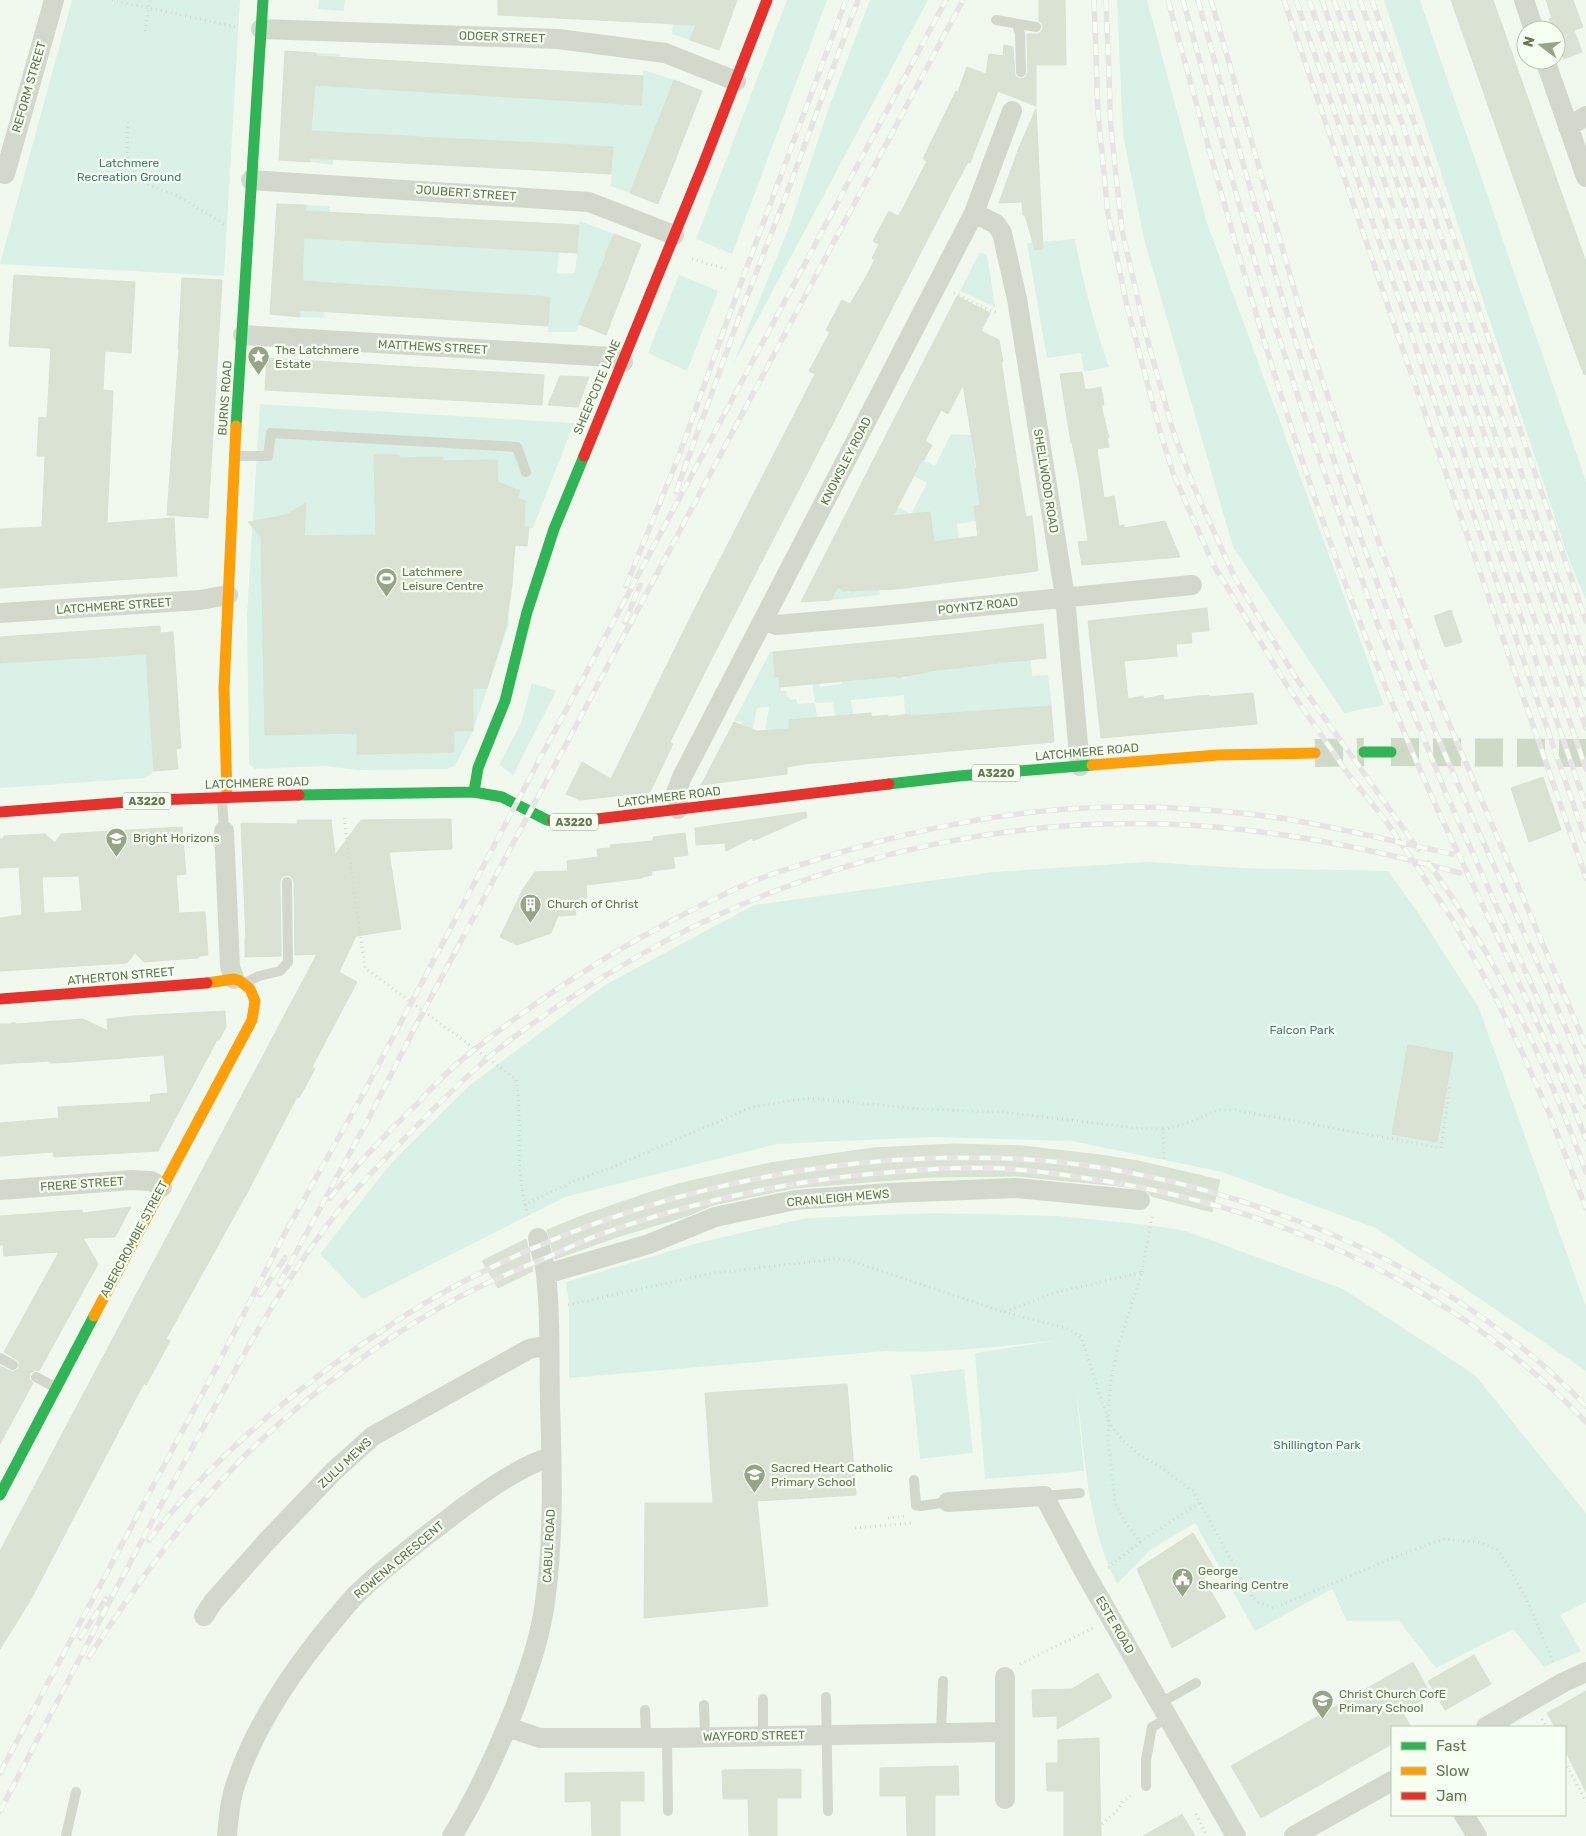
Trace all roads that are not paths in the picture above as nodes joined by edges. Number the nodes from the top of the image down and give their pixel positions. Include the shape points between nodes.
1 (54, 0) edge
2 (263, 0) edge
3 (767, 0) edge
4 (1524, 0) edge
5 (996, 20) dead end
6 (1531, 20) edge
7 (1017, 24) junction
8 (1036, 27) dead end
9 (261, 30) junction
10 (1548, 70) edge
11 (1021, 72) dead end
12 (736, 81) junction
13 (1015, 106) dead end
14 (1586, 116) edge
15 (1568, 126) junction
16 (5, 174) dead end
17 (1586, 177) edge
18 (251, 180) junction
19 (974, 213) junction
20 (671, 243) junction
21 (243, 335) junction
22 (623, 362) junction
23 (234, 456) junction
24 (526, 472) dead end
25 (1192, 585) dead end
26 (228, 594) junction
27 (1065, 597) junction
28 (0, 613) edge
29 (765, 620) junction
30 (1364, 752) tunnel mouth
31 (1391, 752) tunnel mouth
32 (1315, 753) tunnel mouth
33 (1080, 766) junction
34 (474, 792) junction
35 (225, 798) junction
36 (678, 809) junction
37 (0, 812) edge
38 (224, 831) joint
39 (287, 882) dead end
40 (239, 981) junction
41 (0, 999) edge
42 (162, 1187) junction
43 (0, 1190) edge
44 (1147, 1205) road end
45 (538, 1238) road end
46 (546, 1274) junction
47 (549, 1345) junction
48 (0, 1358) edge
49 (13, 1365) dead end
50 (36, 1377) dead end
51 (56, 1388) junction
52 (552, 1457) junction
53 (914, 1480) dead end
54 (1080, 1493) dead end
55 (0, 1494) edge
56 (1044, 1496) junction
57 (948, 1502) joint
58 (204, 1616) dead end
59 (1586, 1672) edge
60 (1005, 1677) road end
61 (943, 1681) dead end
62 (1196, 1684) dead end
63 (826, 1697) dead end
64 (763, 1699) dead end
65 (704, 1705) dead end
66 (644, 1710) dead end
67 (1164, 1710) junction
68 (1488, 1726) edge
69 (507, 1727) junction
70 (1004, 1732) junction
71 (941, 1733) junction
72 (826, 1734) junction
73 (763, 1735) junction
74 (705, 1737) junction
75 (646, 1738) junction
76 (667, 1738) junction
77 (1391, 1782) edge
78 (1146, 1786) road end
79 (76, 1792) dead end
80 (1006, 1799) dead end
81 (668, 1811) dead end
82 (828, 1811) dead end
83 (1465, 1816) edge
84 (66, 1836) edge
85 (226, 1836) edge
86 (452, 1836) edge
87 (1236, 1836) edge
88 (1294, 1836) edge
89 (1477, 1836) edge

1 - 16 street, REFORM STREET
2 - 9 main road, BURNS ROAD
3 - 12 main road, SHEEPCOTE LANE
4 - 6 street
5 - 7 lane
7 - 8 lane
7 - 11 lane
9 - 12 street, ODGER STREET via 558,39 665,53
9 - 18 main road, BURNS ROAD
10 - 15 street
12 - 20 main road, SHEEPCOTE LANE
13 - 19 street, KNOWSLEY ROAD
14 - 15 street
15 - 17 street
18 - 20 street, JOUBERT STREET via 589,202
18 - 21 main road, BURNS ROAD
19 - 27 street, SHELLWOOD ROAD via 996,224 1002,233 1019,311
19 - 29 street, KNOWSLEY ROAD
20 - 22 main road, SHEEPCOTE LANE
21 - 22 street, MATTHEWS STREET via 611,357
21 - 23 main road, BURNS ROAD
22 - 34 main road, SHEEPCOTE LANE via 554,529 528,612 506,701 478,768
23 - 24 lane via 268,456 271,433 517,447
23 - 26 main road, BURNS ROAD
25 - 27 street, POYNTZ ROAD
26 - 28 street, LATCHMERE STREET via 200,600
26 - 35 main road, BURNS ROAD via 224,689
27 - 29 street, POYNTZ ROAD via 776,625
27 - 33 street, SHELLWOOD ROAD
29 - 36 street, KNOWSLEY ROAD via 682,777 677,790
30 - 31 main road
32 - 33 main road, LATCHMERE ROAD / A3220 via 1218,755
33 - 36 main road, LATCHMERE ROAD / A3220 via 950,777
34 - 35 main road, LATCHMERE ROAD / A3220
34 - 36 main road, LATCHMERE ROAD / A3220 via 502,797 547,820 563,823
35 - 37 main road, LATCHMERE ROAD / A3220
35 - 38 lane
38 - 40 street, ABERCROMBIE STREET via 230,966
39 - 40 lane via 288,962 280,971
40 - 41 main road, ATHERTON STREET
40 - 42 main road, ABERCROMBIE STREET via 250,989 256,1001 252,1020
42 - 43 street, FRERE STREET via 151,1181 132,1180
42 - 51 main road, ABERCROMBIE STREET
44 - 46 street, CRANLEIGH MEWS via 1016,1188 795,1200 715,1218 648,1244
45 - 46 street, CABUL ROAD
46 - 47 street, CABUL ROAD
47 - 52 street, CABUL ROAD
47 - 58 street, ZULU MEWS via 528,1349 373,1436 274,1533
48 - 49 lane
50 - 51 lane
51 - 55 main road, ABERCROMBIE STREET
52 - 69 street, CABUL ROAD via 550,1553 541,1627
52 - 85 street, ROWENA CRESCENT via 528,1466 464,1506 358,1592 289,1677 258,1734 237,1780
53 - 57 lane via 916,1505
54 - 56 lane
56 - 57 street
56 - 67 street, ESTE ROAD
59 - 68 street
60 - 70 street
61 - 71 lane
62 - 67 lane
63 - 72 lane
64 - 73 lane
65 - 74 lane
66 - 75 lane
67 - 78 lane via 1152,1727 1146,1760
67 - 87 street, ESTE ROAD
69 - 75 street, WAYFORD STREET via 540,1738
69 - 86 street, CABUL ROAD via 470,1807
70 - 71 street, WAYFORD STREET
70 - 80 street
71 - 72 street, WAYFORD STREET
72 - 73 street, WAYFORD STREET
72 - 82 lane
73 - 74 street, WAYFORD STREET
74 - 76 street, WAYFORD STREET
75 - 76 street, WAYFORD STREET
76 - 81 lane
77 - 88 street
79 - 84 lane
83 - 89 street

